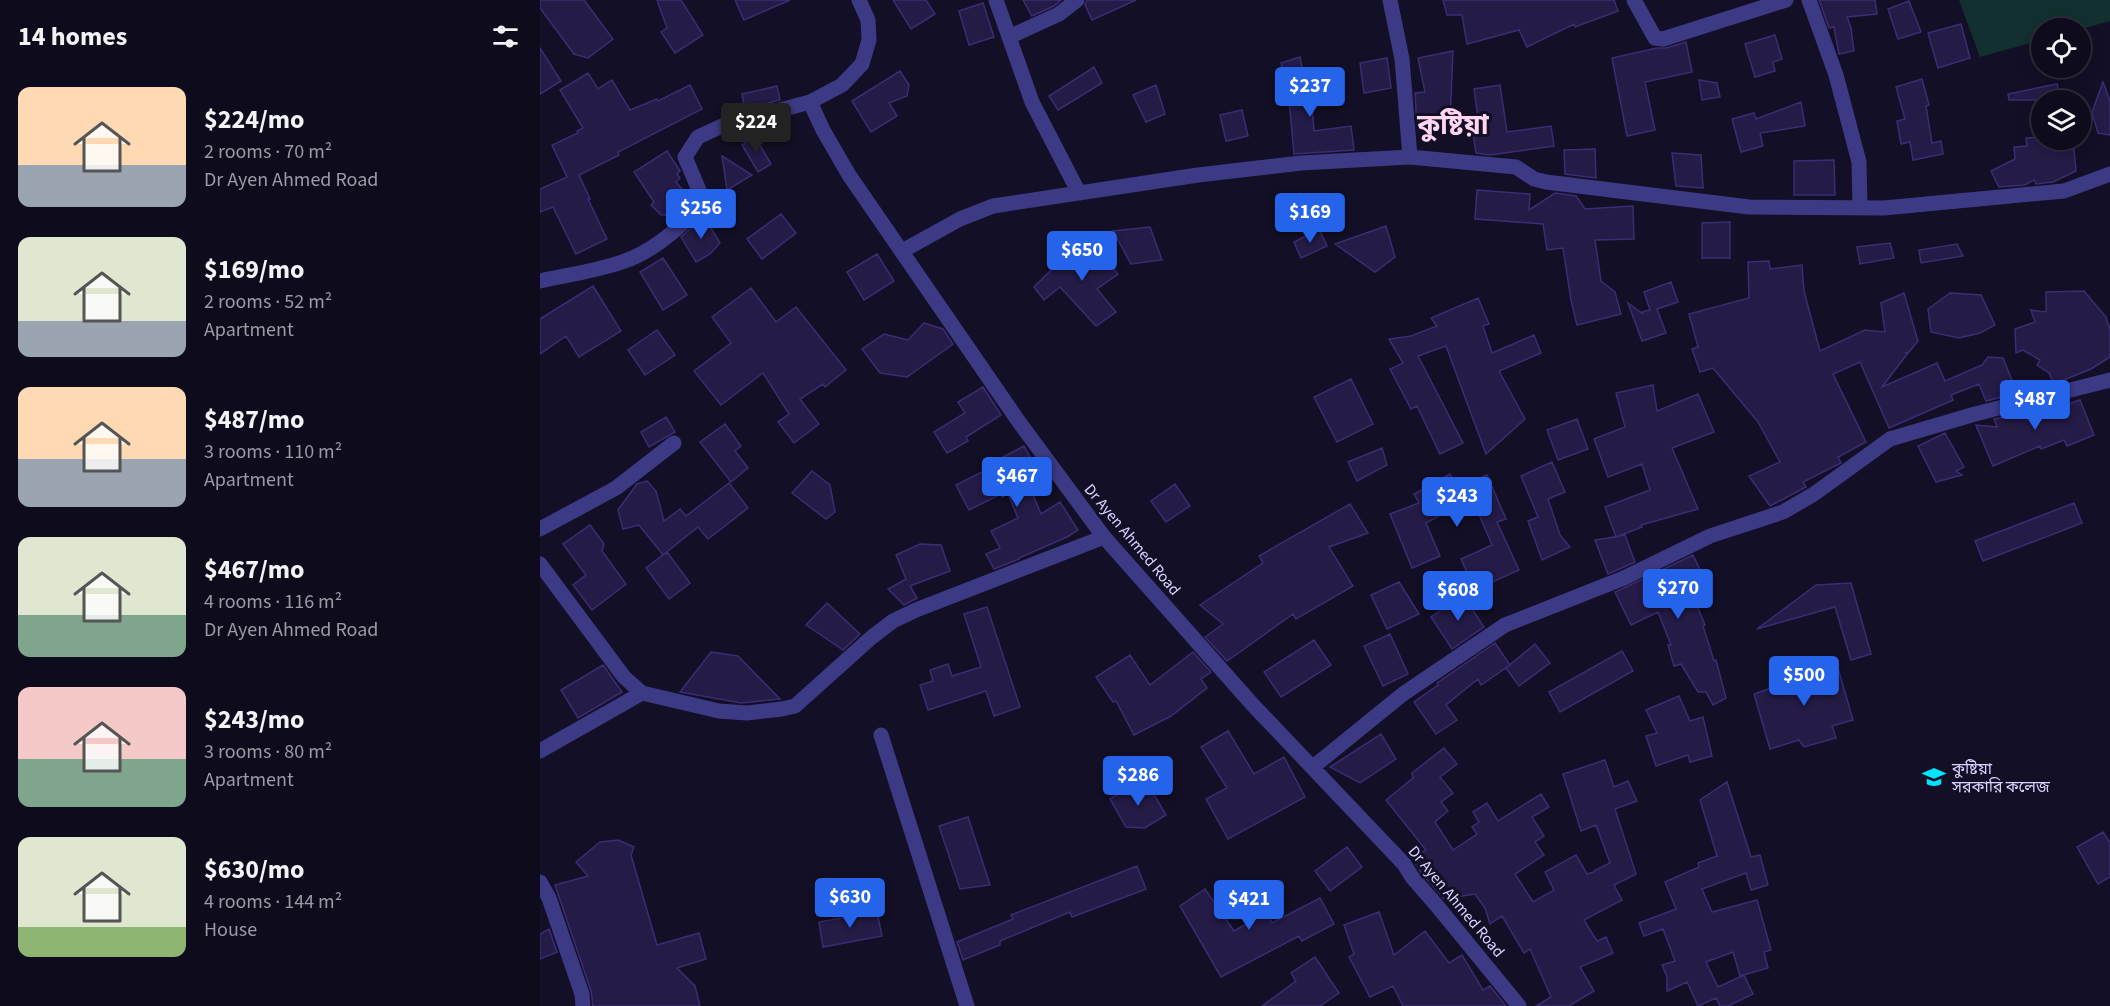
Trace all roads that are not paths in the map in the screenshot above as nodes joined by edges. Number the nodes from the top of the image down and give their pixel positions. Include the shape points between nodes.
1 (859, 0) edge
2 (996, 0) edge
3 (1077, 0) edge
4 (1390, 0) edge
5 (1634, 0) edge
6 (1786, 0) edge
7 (1809, 0) edge
8 (1009, 37) junction
9 (810, 102) junction
10 (1410, 157) junction
11 (2110, 174) edge
12 (1079, 193) junction
13 (1860, 207) junction
14 (902, 251) junction
15 (540, 280) edge
16 (2110, 380) edge
17 (674, 443) dead end
18 (540, 529) edge
19 (1104, 537) junction
20 (540, 564) edge
21 (642, 693) junction
22 (881, 735) dead end
23 (540, 751) edge
24 (1313, 767) junction
25 (540, 882) edge
26 (583, 1006) edge
27 (966, 1006) edge
28 (1519, 1006) edge

1 - 9 street via 868,20 869,40 862,64 842,85
2 - 8 street
3 - 8 street via 1059,14
4 - 10 street via 1402,59
5 - 6 street via 1655,38 1664,39
7 - 13 street via 1836,75 1859,162
8 - 12 street via 1032,102
9 - 14 street, Dr Ayen Ahmed Road via 849,175
9 - 15 street via 724,125 698,137 686,156 704,202 651,248 623,262
10 - 12 street via 1301,163
10 - 13 street via 1516,167 1546,182 1749,207
11 - 13 street via 2064,191
12 - 14 street via 993,206
14 - 19 street, Dr Ayen Ahmed Road via 1019,422
16 - 24 street via 1890,439 1783,512 1710,536 1624,579 1505,625 1403,694
17 - 18 street via 616,488
19 - 21 street via 893,621 836,666 795,706 747,713 719,711
19 - 24 street, Dr Ayen Ahmed Road
20 - 21 street via 624,677
21 - 23 street
22 - 27 street
24 - 28 street, Dr Ayen Ahmed Road via 1404,864
25 - 26 street via 549,898

